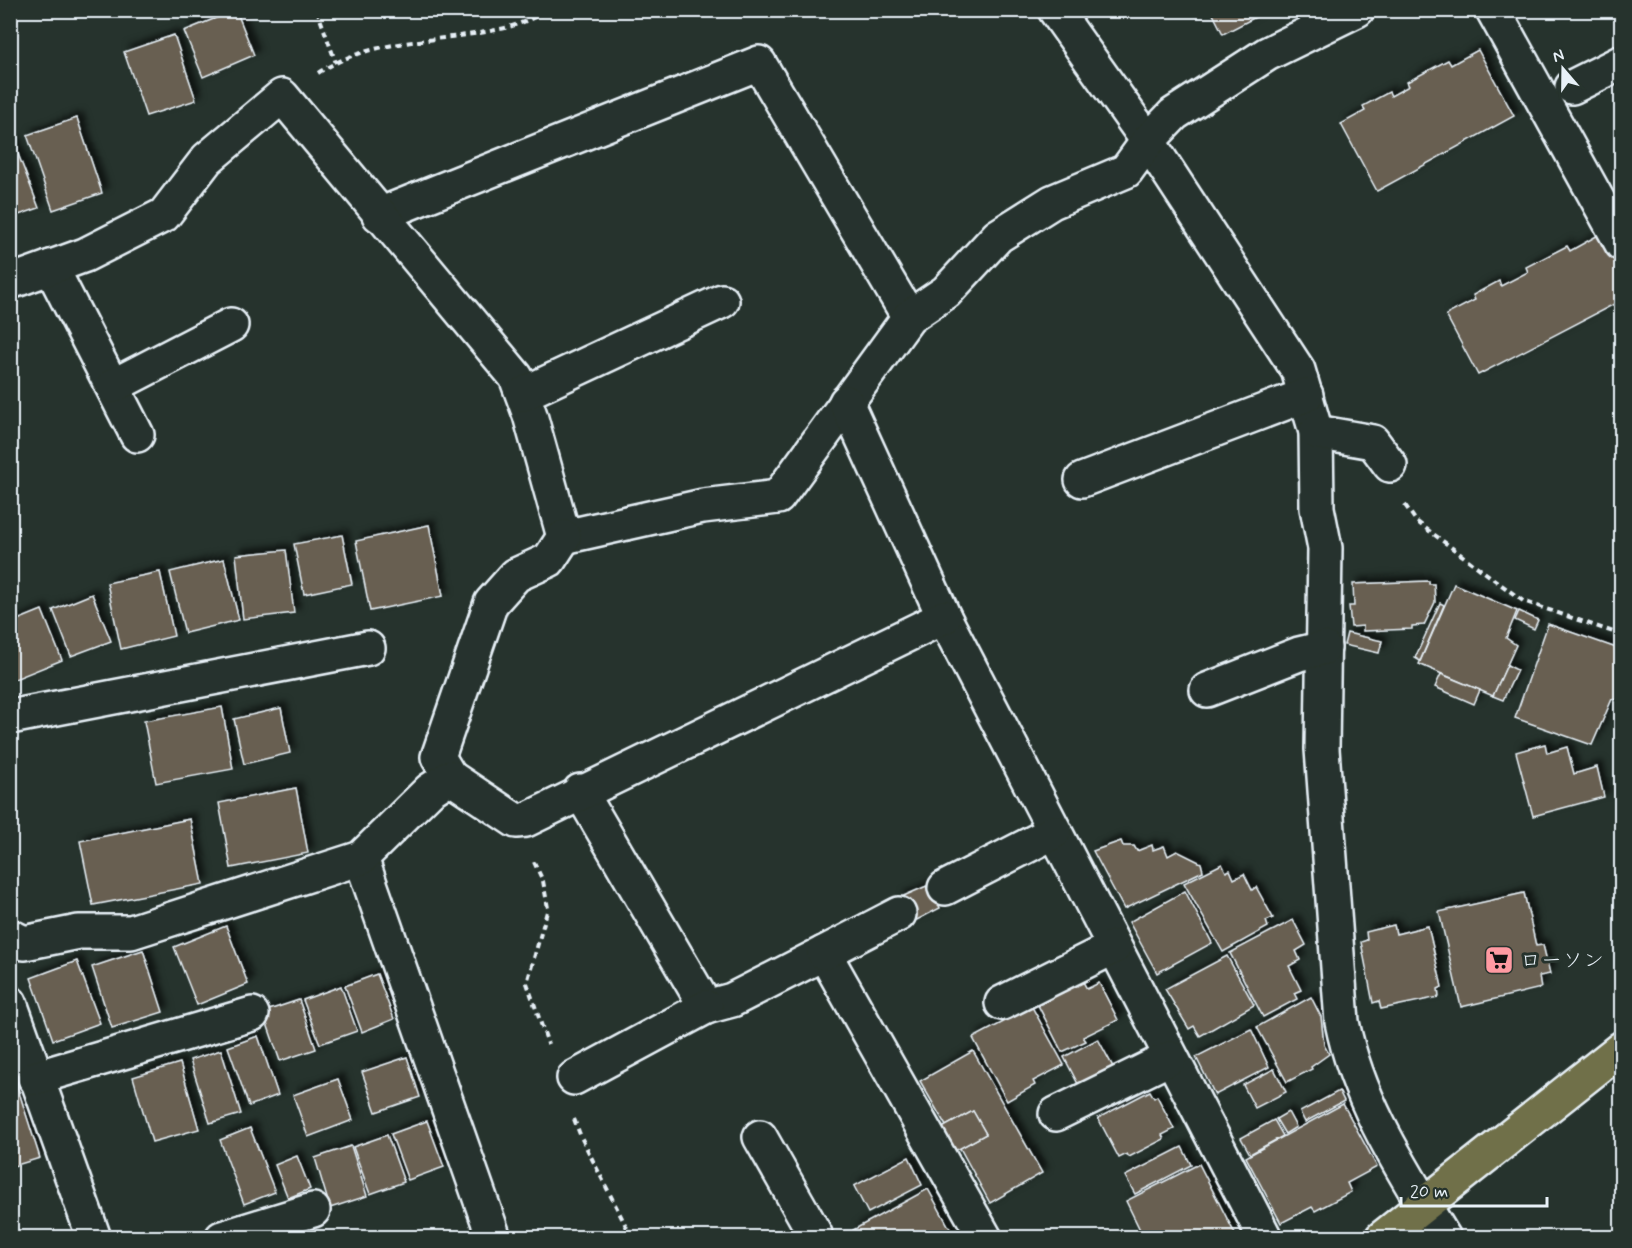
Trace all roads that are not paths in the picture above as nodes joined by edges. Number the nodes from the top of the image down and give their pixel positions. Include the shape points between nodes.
1 (1055, 10) edge
2 (1357, 10) edge
3 (1493, 10) edge
4 (1622, 62) edge
5 (1572, 87) dead end
6 (1148, 141) junction
7 (379, 215) junction
8 (1622, 244) edge
9 (51, 267) junction
10 (10, 282) edge
11 (722, 301) dead end
12 (909, 317) junction
13 (231, 325) dead end
14 (113, 386) junction
15 (523, 394) junction
16 (1306, 394) junction
17 (846, 402) junction
18 (1316, 432) junction
19 (137, 435) dead end
20 (1390, 465) road end
21 (1082, 480) dead end
22 (564, 537) junction
23 (944, 617) junction
24 (368, 648) dead end
25 (1324, 648) junction
26 (1207, 690) dead end
27 (10, 717) edge
28 (450, 777) junction
29 (580, 791) junction
30 (1054, 832) junction
31 (361, 858) junction
32 (945, 888) dead end
33 (899, 914) dead end
34 (10, 936) edge
35 (1114, 947) junction
36 (824, 953) junction
37 (1002, 1003) dead end
38 (10, 1004) edge
39 (706, 1007) junction
40 (252, 1014) dead end
41 (1622, 1048) edge
42 (1170, 1058) junction
43 (35, 1078) junction
44 (574, 1078) dead end
45 (1056, 1114) dead end
46 (760, 1137) dead end
47 (1423, 1203) junction
48 (313, 1210) dead end
49 (94, 1238) edge
50 (222, 1238) edge
51 (494, 1238) edge
52 (808, 1238) edge
53 (985, 1238) edge
54 (1265, 1238) edge
55 (1382, 1238) edge
56 (1444, 1238) edge

1 - 6 street
2 - 6 street via 1267,54 1174,114
3 - 8 street via 1557,155
4 - 5 street
6 - 12 street via 1126,171 1052,202 998,236 946,292
6 - 16 street via 1298,370
7 - 9 street via 282,96 207,159 165,215 85,255
7 - 12 street via 759,63
7 - 15 street via 516,377
9 - 10 street
9 - 14 street
11 - 15 street
12 - 17 street
13 - 14 street
14 - 19 street
15 - 22 street
16 - 18 street
16 - 21 street
17 - 22 street via 778,496 703,506
17 - 23 street
18 - 20 street via 1373,442
18 - 25 street via 1317,508 1325,548
22 - 28 street via 549,560 516,575 491,603 438,757
23 - 29 street
23 - 30 street
24 - 27 street
25 - 26 street
25 - 47 street via 1322,749 1342,1022 1349,1056 1371,1110
28 - 29 street via 516,821
28 - 31 street via 430,790
29 - 39 street
30 - 32 street
30 - 35 street
31 - 34 street via 131,932 79,932 24,943
31 - 51 street
33 - 36 street
35 - 37 street
35 - 42 street
36 - 39 street via 732,1000
36 - 53 street
38 - 43 street
39 - 44 street
40 - 43 street
41 - 47 main road
42 - 45 street
42 - 54 street
43 - 49 street
46 - 52 street via 815,1234
47 - 55 main road
47 - 56 street
48 - 50 street

